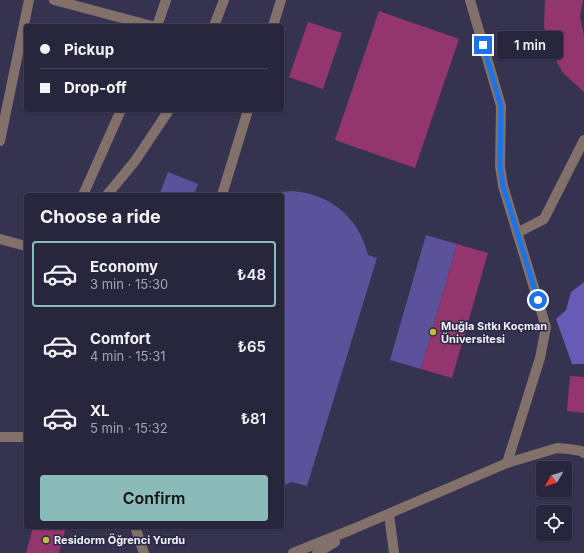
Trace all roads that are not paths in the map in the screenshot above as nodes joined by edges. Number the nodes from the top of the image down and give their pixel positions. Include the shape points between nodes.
1 (29, 0) edge
2 (54, 0) edge
3 (166, 0) edge
4 (224, 0) edge
5 (281, 0) edge
6 (470, 0) edge
7 (24, 24) edge
8 (24, 24) edge
9 (144, 24) edge
10 (158, 24) edge
11 (215, 24) edge
12 (274, 24) edge
13 (120, 112) edge
14 (168, 112) edge
15 (247, 112) edge
16 (584, 140) edge
17 (0, 141) edge
18 (580, 157) edge
19 (84, 193) edge
20 (109, 193) edge
21 (223, 193) edge
22 (517, 233) junction
23 (0, 239) edge
24 (24, 245) edge
25 (0, 437) edge
26 (24, 437) edge
27 (584, 453) edge
28 (507, 463) junction
29 (389, 514) junction
30 (136, 529) edge
31 (353, 529) junction
32 (144, 553) edge
33 (293, 553) edge
34 (317, 553) edge
35 (394, 553) edge

1 - 7 street
2 - 9 street
3 - 10 street
4 - 11 street
5 - 12 street
6 - 22 street via 501,106 500,166 503,186
8 - 17 street
13 - 19 street
14 - 20 street via 135,161
15 - 21 street
16 - 18 street
18 - 22 street via 544,219
22 - 28 street via 546,327 540,358
23 - 24 street
25 - 26 street
27 - 28 street via 557,448
28 - 29 street
29 - 31 street
29 - 35 street
30 - 32 street
31 - 33 street
31 - 34 street

